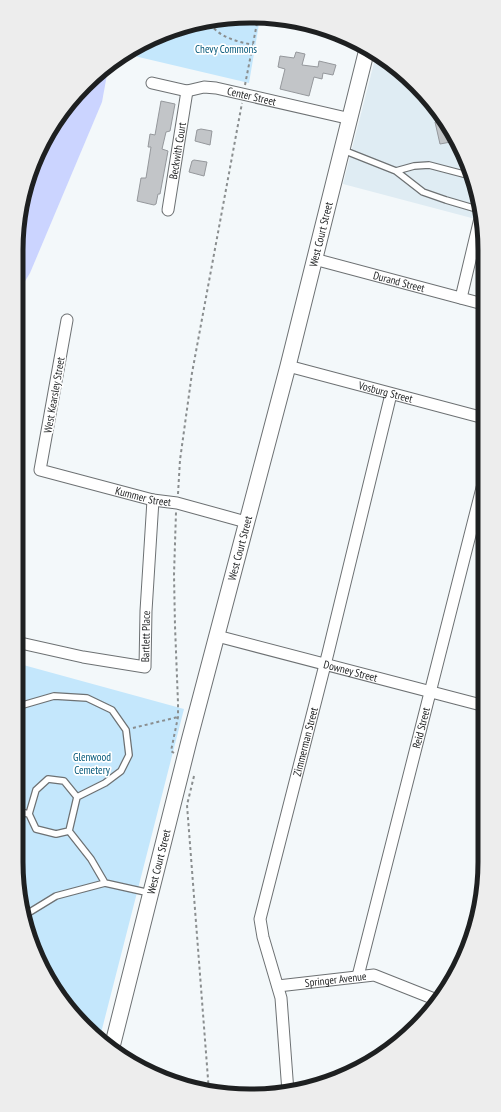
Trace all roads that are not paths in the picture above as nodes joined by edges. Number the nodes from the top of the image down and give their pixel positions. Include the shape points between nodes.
1 (366, 54) edge
2 (152, 83) dead end
3 (187, 91) junction
4 (351, 119) junction
5 (342, 150) junction
6 (396, 171) junction
7 (465, 174) edge
8 (474, 208) edge
9 (168, 210) dead end
10 (477, 230) edge
11 (314, 259) junction
12 (461, 298) junction
13 (478, 303) edge
14 (67, 320) dead end
15 (288, 366) junction
16 (391, 394) junction
17 (478, 416) edge
18 (40, 470) joint
19 (154, 500) junction
20 (478, 504) edge
21 (246, 522) junction
22 (217, 636) junction
23 (23, 644) edge
24 (325, 664) junction
25 (431, 692) junction
26 (478, 704) edge
27 (23, 705) edge
28 (77, 797) junction
29 (23, 813) edge
30 (29, 814) junction
31 (69, 831) junction
32 (105, 882) junction
33 (151, 893) junction
34 (29, 913) edge
35 (358, 976) junction
36 (278, 986) junction
37 (432, 998) edge
38 (113, 1043) edge
39 (288, 1086) edge

1 - 4 street, West Court Street
2 - 3 street, Center Street
3 - 4 street, Center Street via 204,87 216,88
3 - 9 street, Beckwith Court
4 - 5 street, West Court Street
5 - 6 lane
5 - 11 street, West Court Street
6 - 7 lane via 429,165
6 - 8 lane via 423,192
10 - 12 street
11 - 12 street, Durand Street
11 - 15 street, West Court Street
12 - 13 street, Durand Street
14 - 18 street, West Kearsley Street
15 - 16 street, Vosburg Street
15 - 21 street, West Court Street
16 - 17 street, Vosburg Street
16 - 24 street, Zimmerman Street
18 - 19 street, Kummer Street
19 - 21 street, Kummer Street
19 - 23 street, Bartlett Place via 146,611 145,667
20 - 25 street, Reid Street
21 - 22 street, West Court Street
22 - 24 street, Downey Street
22 - 33 street, West Court Street
24 - 25 street, Downey Street
24 - 36 street, Zimmerman Street via 260,919
25 - 26 street, Downey Street
25 - 35 street, Reid Street
27 - 28 lane via 54,696 88,698 112,710 126,730 129,755 122,770 105,784
28 - 30 lane via 64,781 48,779 36,790
28 - 31 lane
29 - 30 lane
30 - 31 lane via 36,829 56,834
31 - 32 lane
32 - 33 lane
32 - 34 lane via 56,896
33 - 38 street, West Court Street
35 - 36 street, Springer Avenue
35 - 37 street, Springer Avenue via 374,976
36 - 39 street, Zimmerman Street

